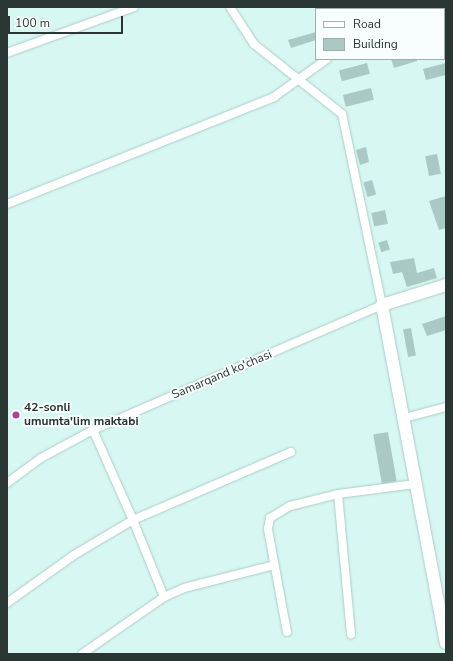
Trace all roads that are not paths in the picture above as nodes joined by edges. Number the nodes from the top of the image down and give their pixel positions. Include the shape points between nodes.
1 (134, 7) edge
2 (230, 7) edge
3 (7, 53) edge
4 (327, 60) edge
5 (298, 80) junction
6 (7, 204) edge
7 (446, 285) edge
8 (382, 305) junction
9 (446, 407) edge
10 (404, 418) junction
11 (93, 430) junction
12 (291, 452) dead end
13 (7, 482) edge
14 (415, 484) junction
15 (338, 494) junction
16 (133, 520) junction
17 (274, 565) junction
18 (164, 597) junction
19 (7, 603) edge
20 (287, 632) dead end
21 (351, 634) dead end
22 (446, 643) edge
23 (82, 654) edge

1 - 3 street
2 - 5 street via 254,44
4 - 5 street
5 - 6 street via 274,97
5 - 8 street via 342,114
7 - 8 street, Samarqand ko'chasi
8 - 10 street
8 - 11 street, Samarqand ko'chasi
9 - 10 street
10 - 14 street
11 - 13 street, Samarqand ko'chasi via 40,458
11 - 16 street
12 - 16 street
14 - 15 street
14 - 22 street
15 - 17 street via 290,506 270,518 268,529
15 - 21 street
16 - 18 street
16 - 19 street via 87,546
17 - 18 street via 184,588
17 - 20 street
18 - 23 street

